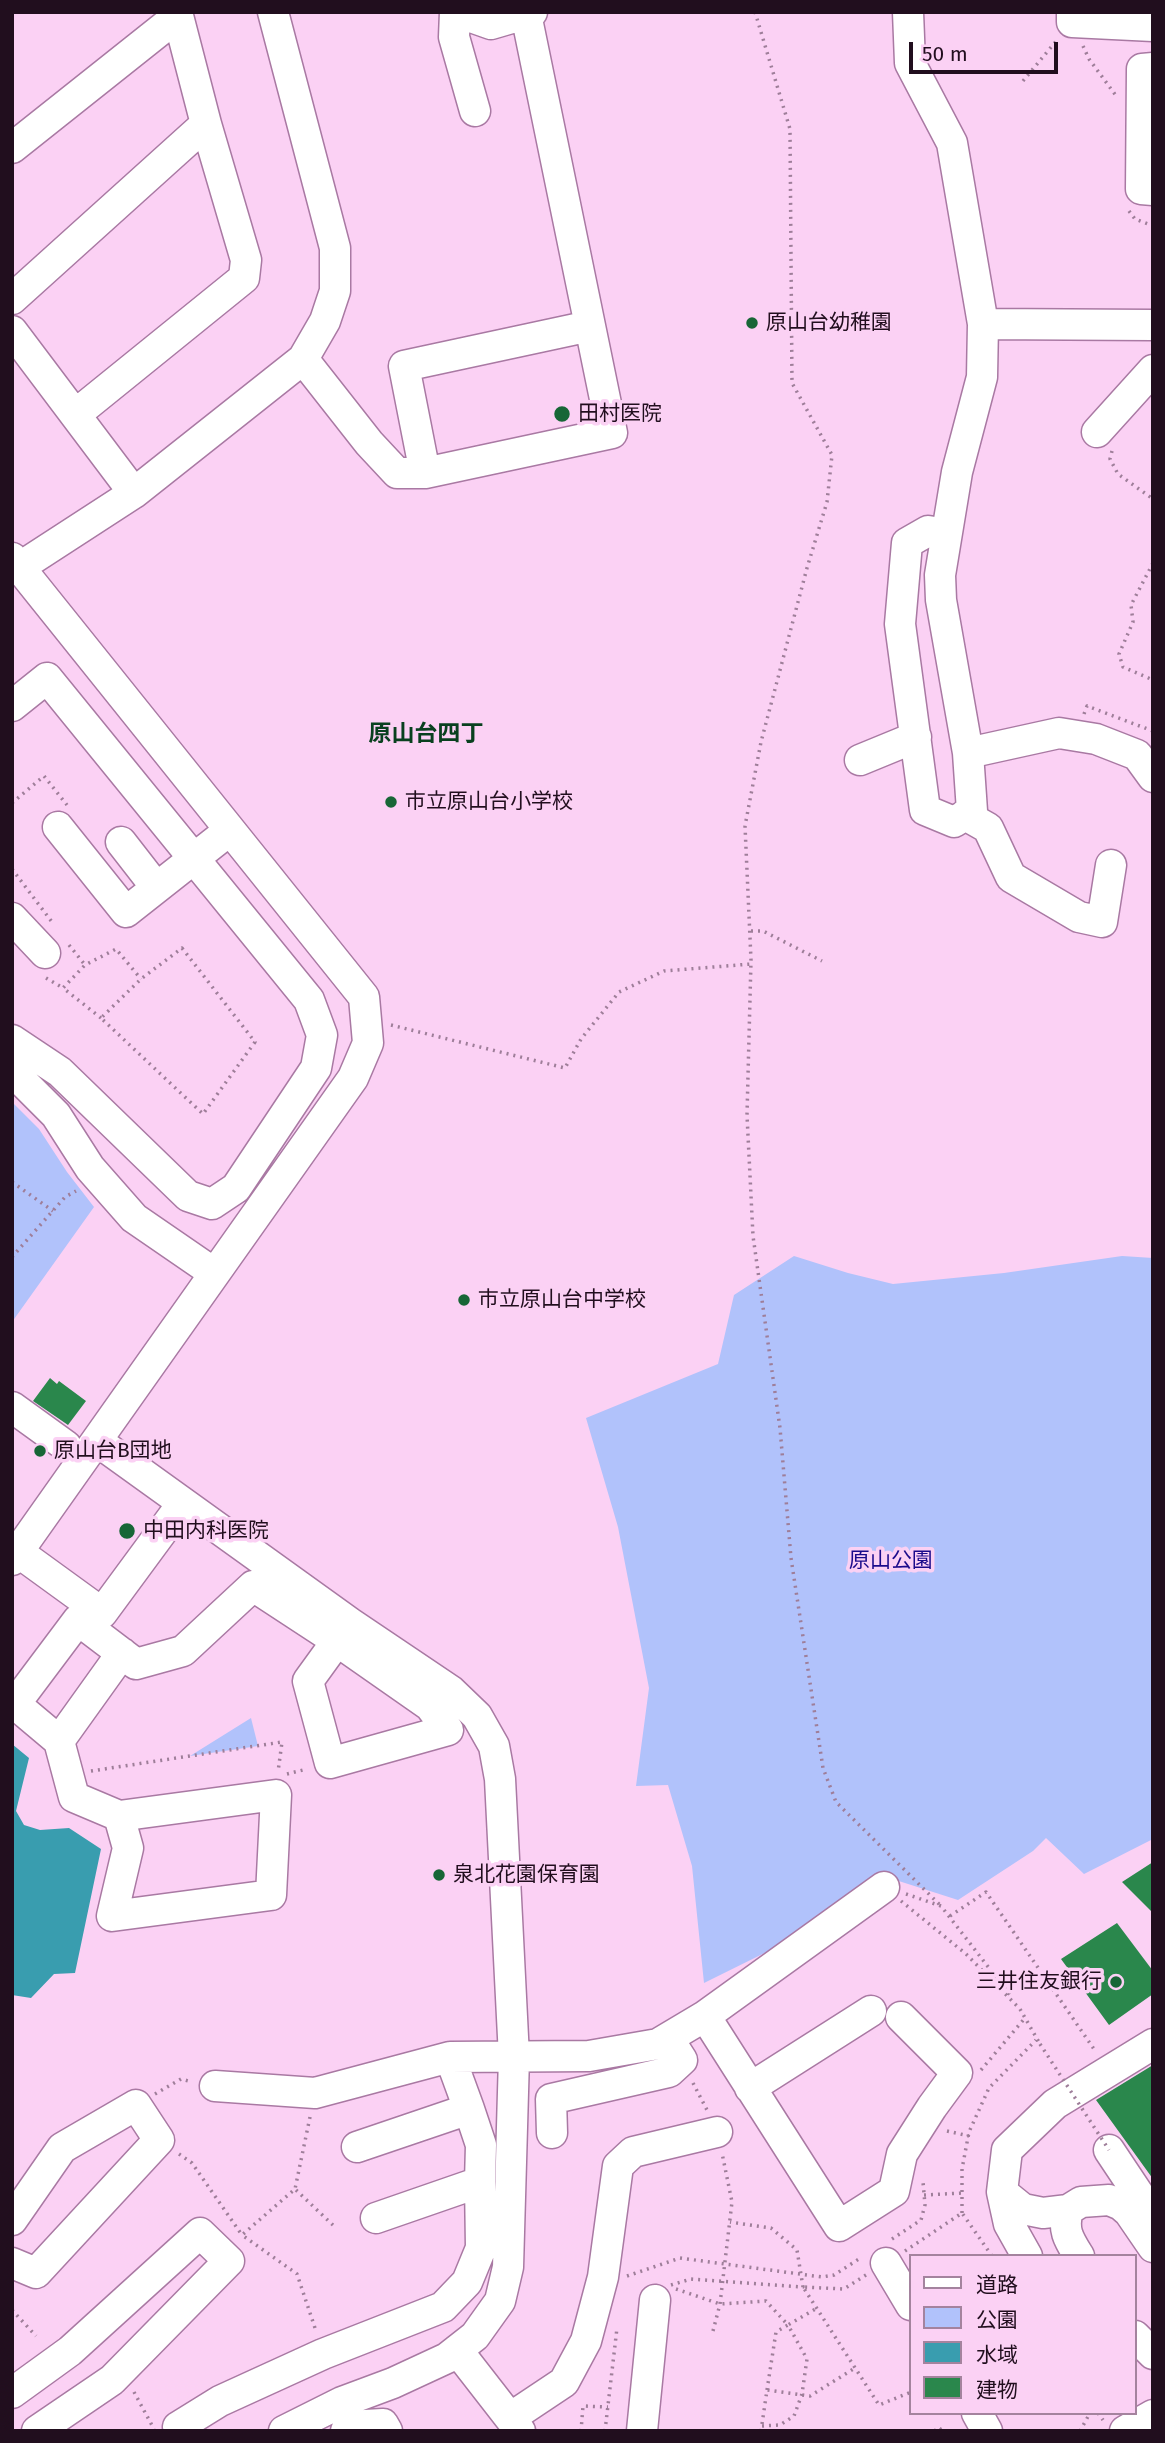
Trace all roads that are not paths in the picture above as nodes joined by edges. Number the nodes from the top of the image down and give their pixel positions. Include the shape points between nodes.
1 (456, 12) edge
2 (908, 12) edge
3 (529, 13) edge
4 (178, 14) edge
5 (280, 15) edge
6 (1072, 17) edge
7 (1153, 26) edge
8 (1153, 68) edge
9 (475, 111) dead end
10 (206, 124) junction
11 (12, 148) edge
12 (1153, 190) edge
13 (12, 299) edge
14 (983, 324) junction
15 (1153, 325) edge
16 (590, 326) junction
17 (12, 331) edge
18 (303, 359) junction
19 (1153, 370) edge
20 (76, 414) junction
21 (1105, 441) road end
22 (425, 473) junction
23 (134, 494) junction
24 (946, 534) junction
25 (18, 574) edge
26 (12, 706) edge
27 (916, 737) junction
28 (968, 753) junction
29 (860, 760) dead end
30 (1153, 777) edge
31 (965, 815) junction
32 (63, 816) road end
33 (230, 830) junction
34 (121, 842) dead end
35 (194, 860) junction
36 (1111, 865) dead end
37 (156, 887) junction
38 (12, 918) edge
39 (57, 948) road end
40 (12, 1041) edge
41 (12, 1071) edge
42 (214, 1273) junction
43 (12, 1407) edge
44 (97, 1441) junction
45 (66, 1446) dead end
46 (183, 1503) junction
47 (15, 1556) edge
48 (343, 1632) junction
49 (122, 1653) junction
50 (14, 1703) edge
51 (59, 1741) junction
52 (119, 1816) junction
53 (884, 1887) road end
54 (871, 2011) dead end
55 (705, 2016) junction
56 (901, 2017) dead end
57 (1153, 2044) edge
58 (675, 2049) junction
59 (450, 2057) junction
60 (500, 2057) junction
61 (215, 2086) road end
62 (750, 2088) junction
63 (469, 2109) junction
64 (718, 2132) road end
65 (552, 2133) dead end
66 (357, 2147) dead end
67 (1109, 2150) road end
68 (480, 2182) junction
69 (1002, 2192) junction
70 (1068, 2210) junction
71 (1153, 2216) edge
72 (376, 2218) dead end
73 (12, 2220) edge
74 (1153, 2247) edge
75 (1026, 2254) edge
76 (1078, 2254) edge
77 (12, 2263) edge
78 (886, 2263) dead end
79 (655, 2301) dead end
80 (909, 2302) edge
81 (1137, 2338) edge
82 (457, 2350) junction
83 (1153, 2354) edge
84 (12, 2393) edge
85 (978, 2415) edge
86 (515, 2424) edge
87 (172, 2430) edge
88 (37, 2431) edge
89 (284, 2431) edge
90 (346, 2431) edge
91 (387, 2431) edge
92 (642, 2431) edge
93 (987, 2431) edge

1 - 3 street via 491,24
1 - 9 street via 454,37
2 - 14 street via 910,63 952,143
3 - 16 street
4 - 10 street
4 - 11 street
5 - 18 street via 335,248 335,291 325,321
6 - 7 street
8 - 12 street via 1142,69 1141,189
10 - 13 street
10 - 20 street via 246,260 244,278
14 - 15 street
14 - 24 street via 982,377
16 - 22 street via 404,366
16 - 22 street via 612,433
17 - 20 street
18 - 22 street via 397,473
18 - 23 street
19 - 21 street
20 - 23 street
23 - 25 street
24 - 27 street via 928,531 907,543 900,624
24 - 28 street via 940,575 942,600
25 - 33 street
26 - 35 street via 47,678
27 - 29 street
27 - 31 street via 925,810 954,822
28 - 30 street via 1059,733 1096,739 1137,755
28 - 31 street via 972,811
31 - 36 street via 988,828 1011,877 1079,917 1102,922
32 - 37 street via 126,912
33 - 35 street
33 - 42 street via 364,997 368,1043 353,1078
34 - 37 street
35 - 37 street
35 - 40 street via 309,1000 322,1035 316,1068 236,1188 212,1204 188,1196 61,1072
38 - 39 street
41 - 42 street via 56,1115 90,1168 134,1218
42 - 44 street
43 - 45 street
44 - 46 street
44 - 47 street
46 - 47 street via 102,1613
46 - 48 street
48 - 48 street via 309,1681 330,1763 448,1730 430,1706
48 - 49 street via 253,1586 183,1651 136,1664
48 - 60 street via 451,1691 477,1716 494,1746 500,1779
49 - 50 street via 78,1620
49 - 51 street
50 - 51 street
51 - 52 street via 74,1797
52 - 52 street via 128,1848 112,1916 271,1895 276,1795
53 - 55 street
54 - 62 street
55 - 58 street
55 - 62 street
56 - 62 street via 957,2073 902,2154 894,2191 839,2226
57 - 69 street via 1055,2104 1007,2150
58 - 60 street via 658,2044 589,2056
58 - 65 street via 669,2072 551,2099
59 - 60 street
59 - 61 street via 315,2093
59 - 63 street
60 - 82 street via 508,2267 500,2301 475,2336
63 - 66 street
63 - 68 street via 481,2145
64 - 86 street via 633,2152 618,2166 603,2277 586,2341 564,2382
67 - 71 street
68 - 72 street
68 - 87 street via 481,2248 467,2282 443,2307 323,2354
69 - 70 street via 1023,2209 1043,2213
69 - 75 street via 1009,2224
70 - 74 street via 1095,2199 1121,2205
70 - 76 street via 1064,2224
73 - 77 street via 62,2148 136,2105 159,2140 36,2273
78 - 80 street
79 - 92 street
81 - 83 street
82 - 86 street
82 - 89 street
84 - 88 street via 70,2351 200,2233 229,2261 112,2379
85 - 93 street
90 - 91 street via 348,2426 383,2424

